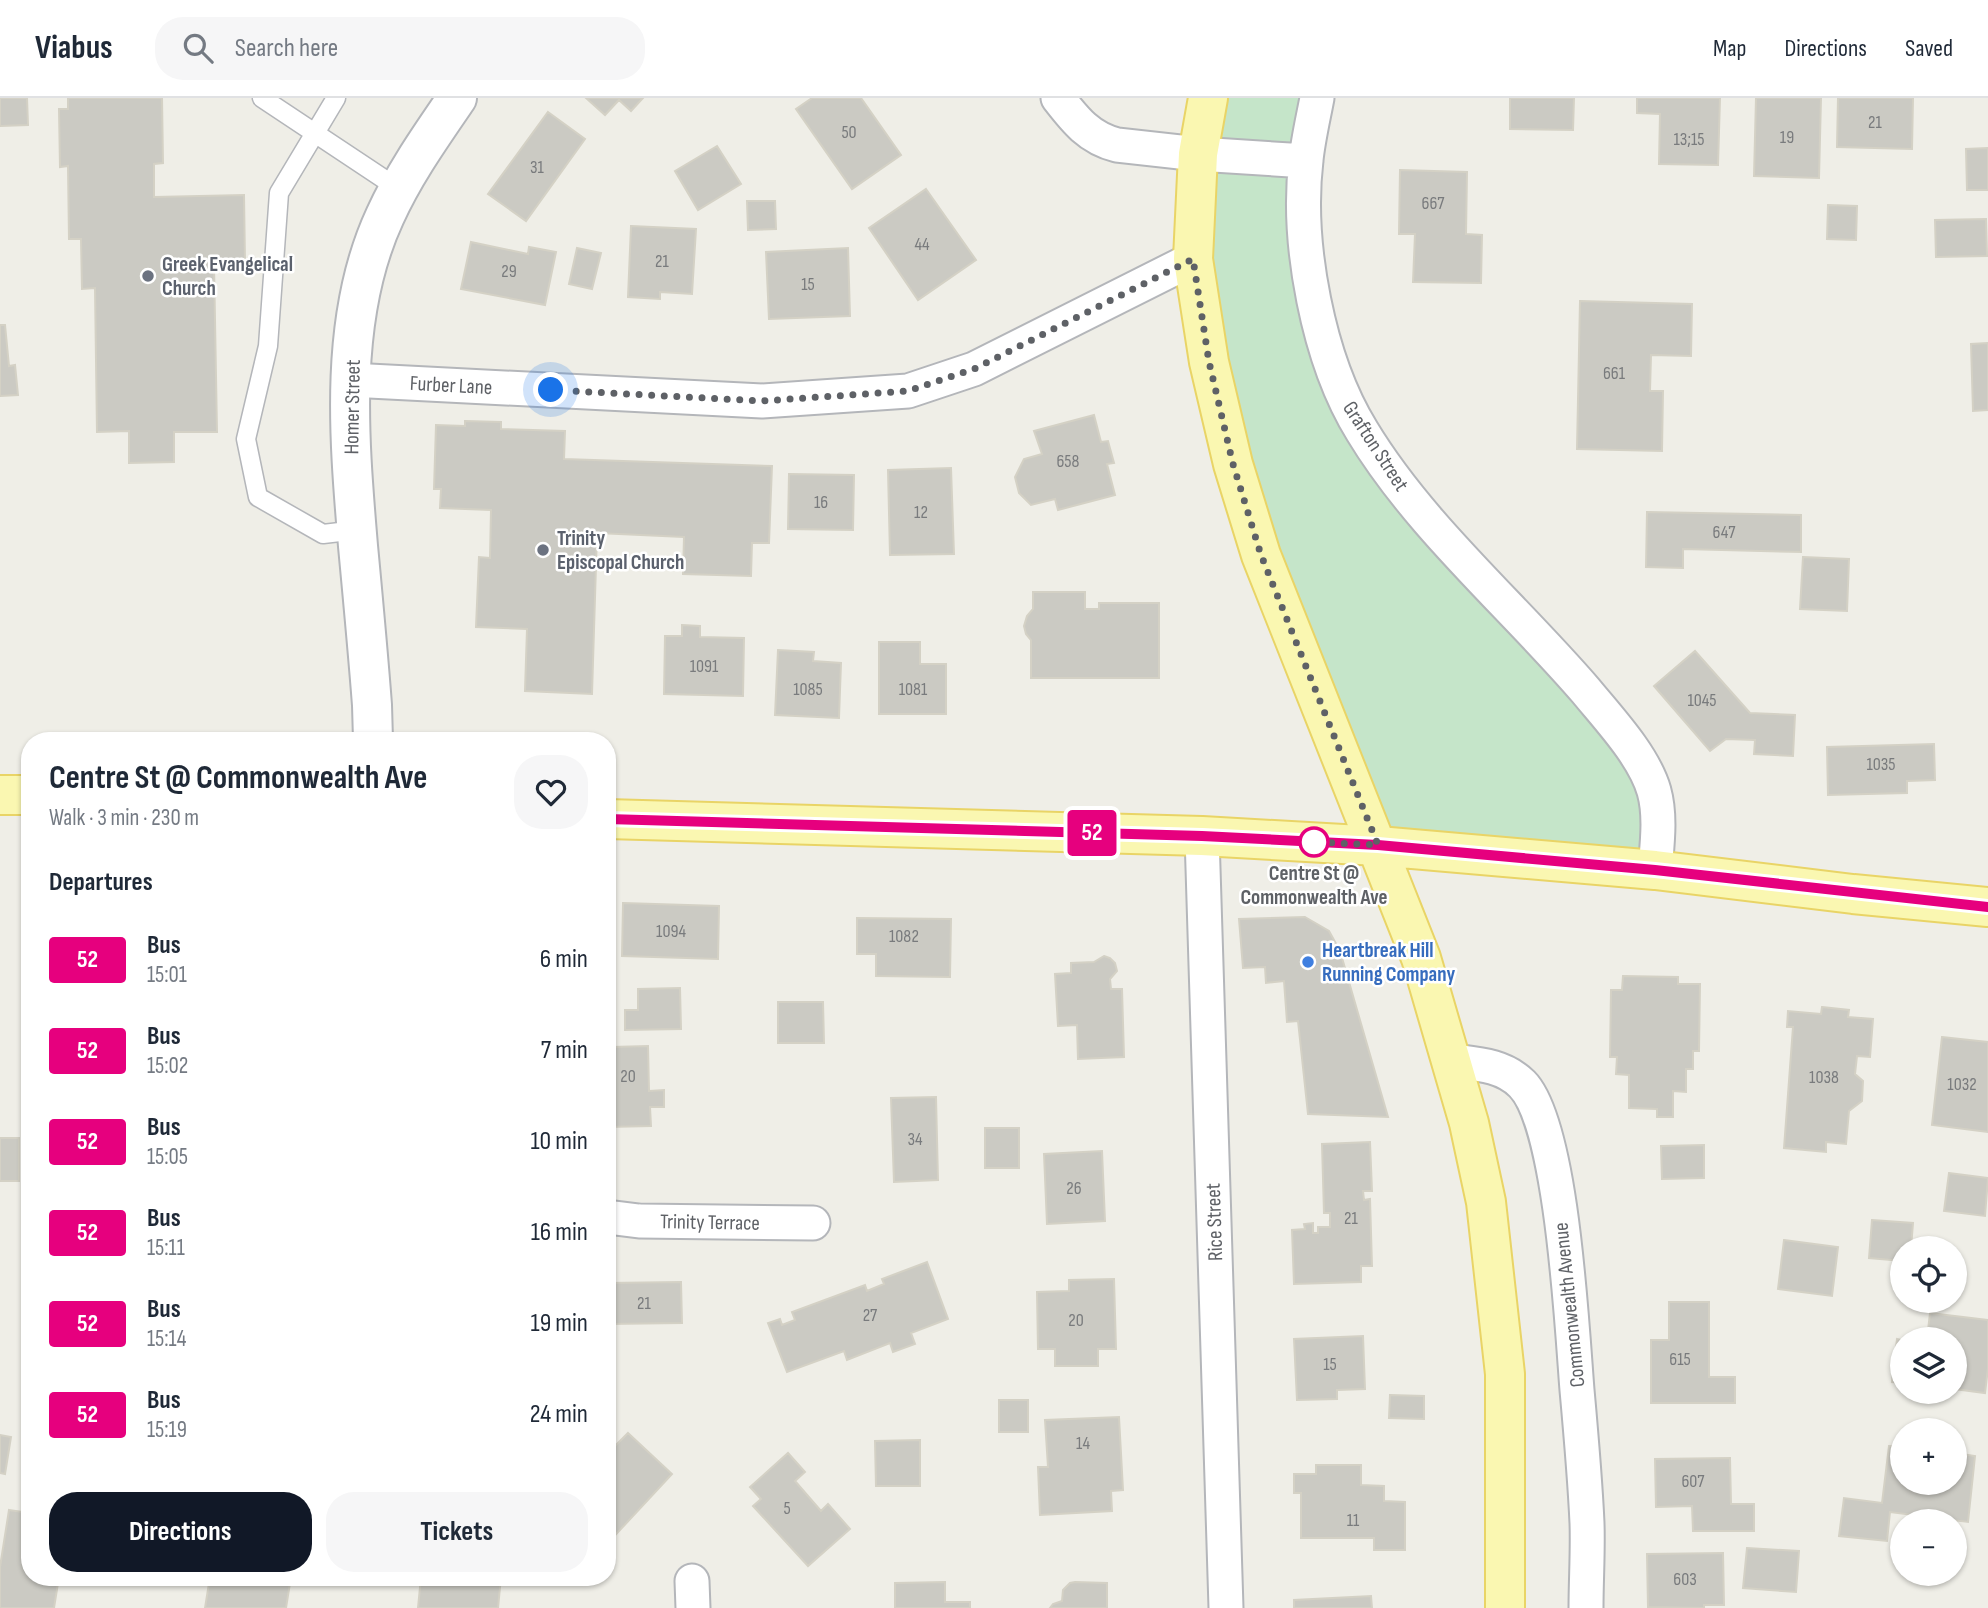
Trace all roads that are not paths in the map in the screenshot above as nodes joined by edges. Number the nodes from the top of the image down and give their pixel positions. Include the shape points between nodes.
1 (261, 98) edge
2 (336, 98) edge
3 (457, 98) edge
4 (1058, 98) edge
5 (1208, 98) edge
6 (1317, 98) edge
7 (314, 132) junction
8 (1198, 154) junction
9 (1306, 161) junction
10 (399, 189) junction
11 (1193, 259) junction
12 (350, 380) junction
13 (357, 530) junction
14 (373, 732) edge
15 (0, 795) edge
16 (21, 796) edge
17 (616, 819) edge
18 (1202, 836) junction
19 (1378, 845) junction
20 (1655, 870) junction
21 (1988, 907) edge
22 (1453, 1061) junction
23 (616, 1218) edge
24 (813, 1223) dead end
25 (1226, 1608) edge
26 (1505, 1608) edge
27 (1586, 1608) edge

1 - 7 lane
2 - 7 lane
3 - 10 street, Homer Street
4 - 8 street via 1085,131 1104,142
5 - 8 main road
6 - 9 street
7 - 10 lane
7 - 13 lane via 279,193 268,346 246,439 258,497 323,534
8 - 9 street
8 - 11 main road
9 - 20 street, Grafton Street via 1306,254 1313,295 1325,345 1361,430 1413,503 1575,678 1643,766 1656,806
10 - 12 street, Homer Street via 384,216 360,295
11 - 12 street, Furber Lane via 974,369 908,391 762,401
11 - 19 main road via 1209,362 1261,555
12 - 13 street, Homer Street
13 - 14 street, Homer Street
15 - 16 main road
17 - 18 main road
18 - 19 main road
18 - 25 street, Rice Street
19 - 20 main road
19 - 22 main road via 1421,958
20 - 21 main road
22 - 26 main road via 1486,1202 1505,1374
22 - 27 street, Commonwealth Avenue via 1506,1072 1523,1085 1544,1130 1570,1301 1587,1524
23 - 24 street, Trinity Terrace

